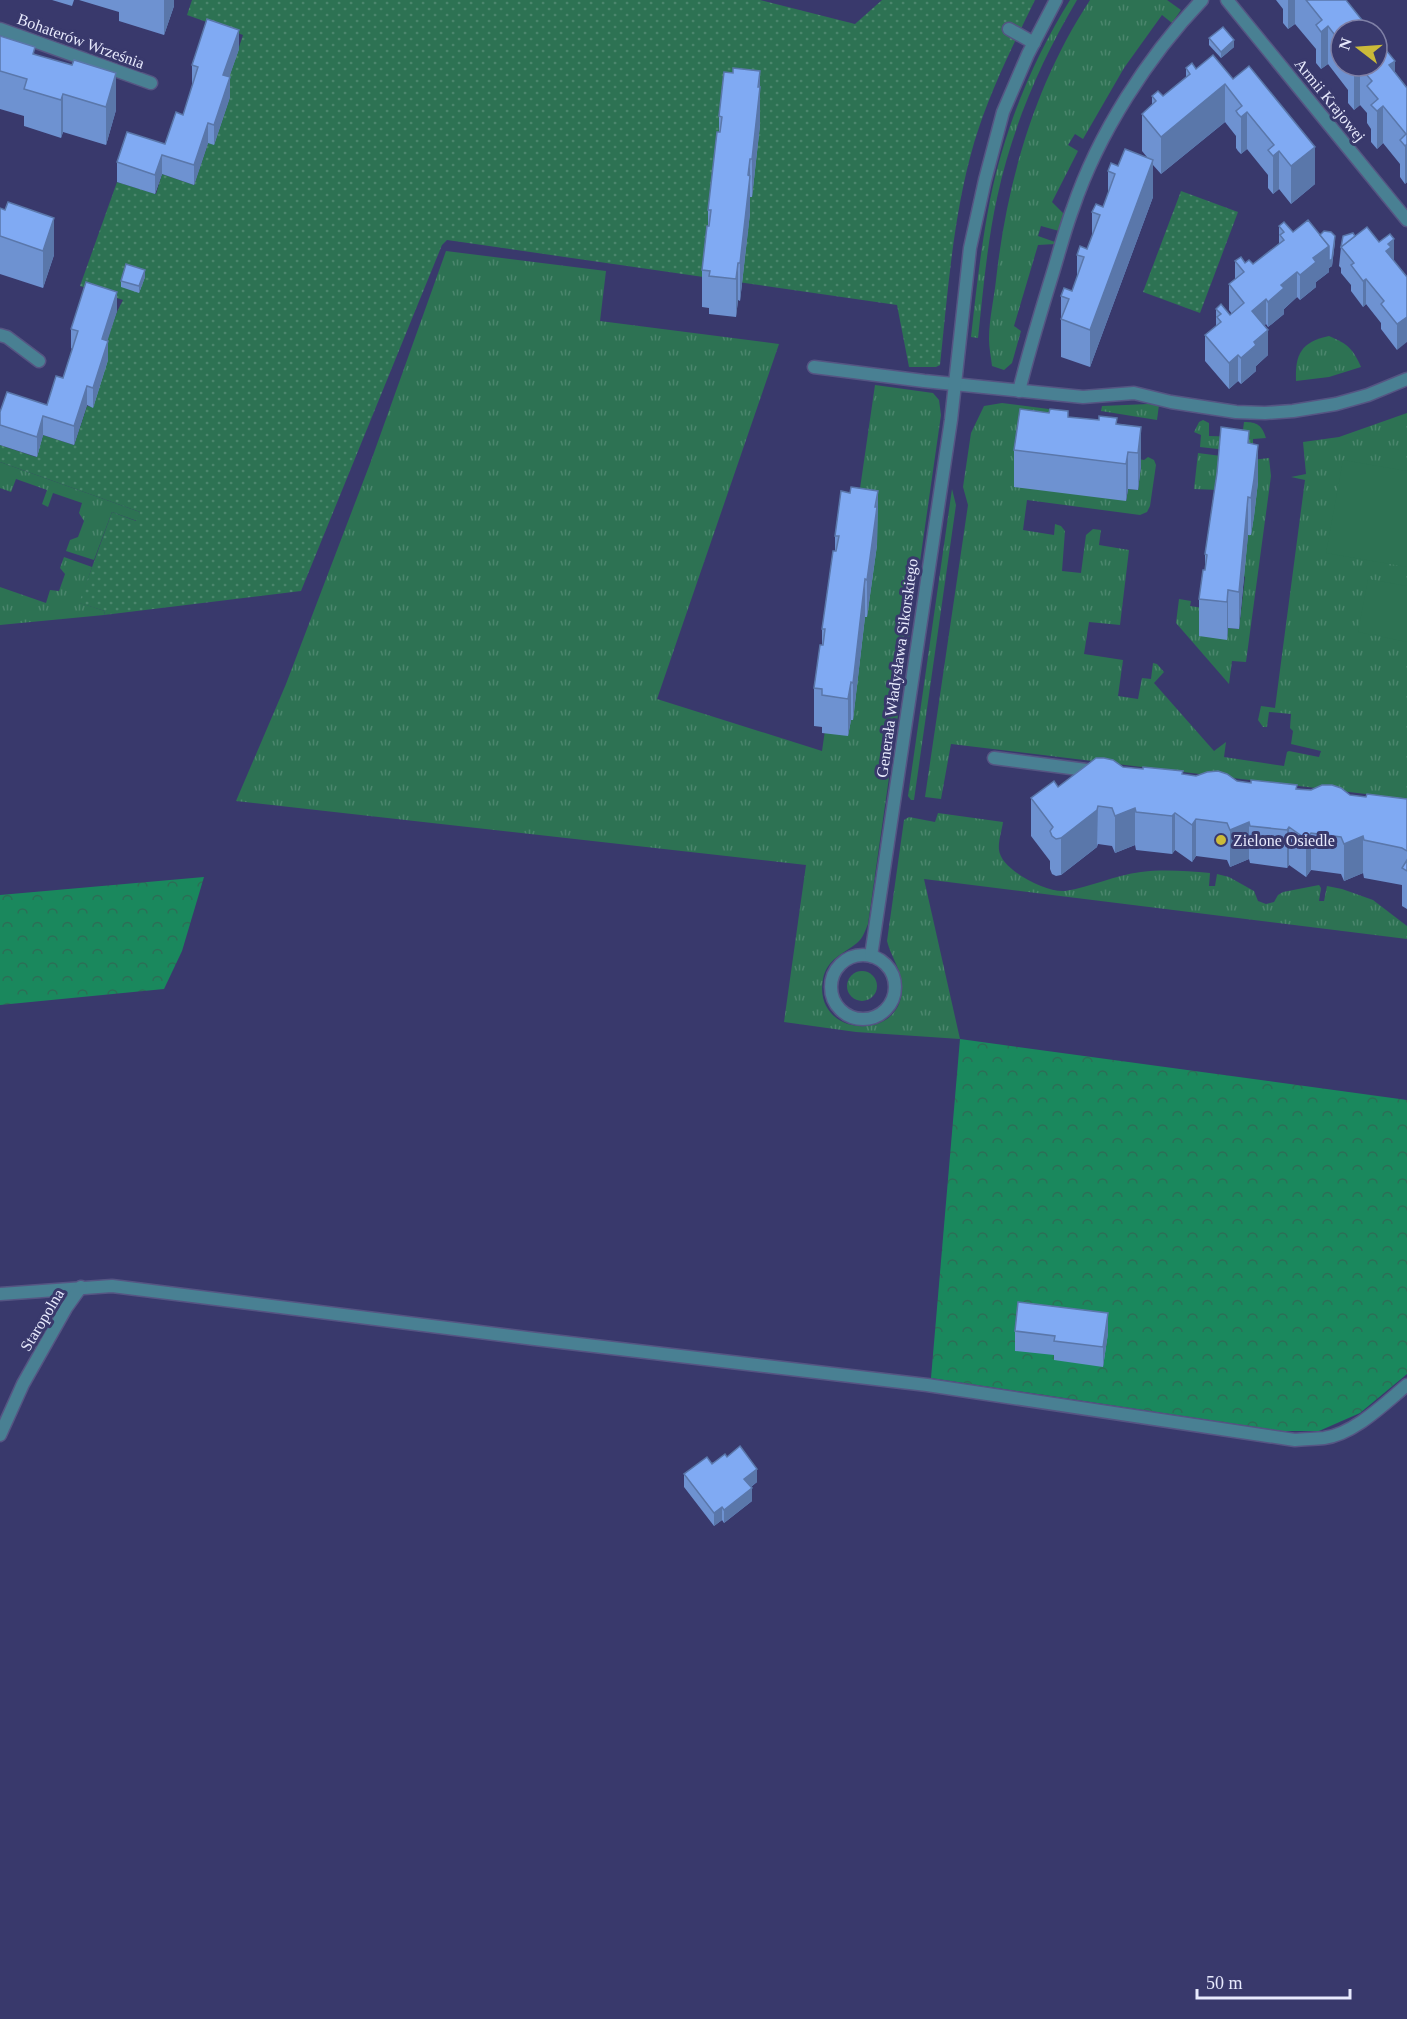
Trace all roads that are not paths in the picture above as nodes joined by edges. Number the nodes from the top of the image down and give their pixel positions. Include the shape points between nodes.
1 (1056, 0) edge
2 (1202, 0) edge
3 (1227, 0) edge
4 (0, 29) edge
5 (1009, 29) dead end
6 (1034, 43) junction
7 (151, 83) dead end
8 (1407, 220) edge
9 (0, 334) edge
10 (39, 361) dead end
11 (814, 367) dead end
12 (1407, 379) edge
13 (956, 385) junction
14 (1019, 391) junction
15 (994, 758) dead end
16 (1107, 772) edge
17 (871, 956) junction
18 (81, 1287) junction
19 (0, 1294) edge
20 (1407, 1386) edge
21 (0, 1435) edge

1 - 6 street, Generała Władysława Sikorskiego
2 - 14 street via 1149,62 1090,165 1073,206
3 - 8 street, Armii Krajowej
4 - 7 street, Bohaterów Września
5 - 6 street
6 - 13 street, Generała Władysława Sikorskiego via 1003,112 985,180 970,248
9 - 10 street
11 - 13 street
12 - 14 street via 1336,404 1265,413 1236,412 1134,393 1083,397
13 - 14 street
13 - 17 street, Generała Władysława Sikorskiego
15 - 16 street
17 - 17 street via 851,957 842,963 832,980 831,990 839,1008 857,1019 878,1016 893,1000 894,978 881,960
18 - 19 street
18 - 20 street via 135,1288 915,1383 1295,1440 1326,1438 1352,1427
18 - 21 street, Staropolna via 23,1384

